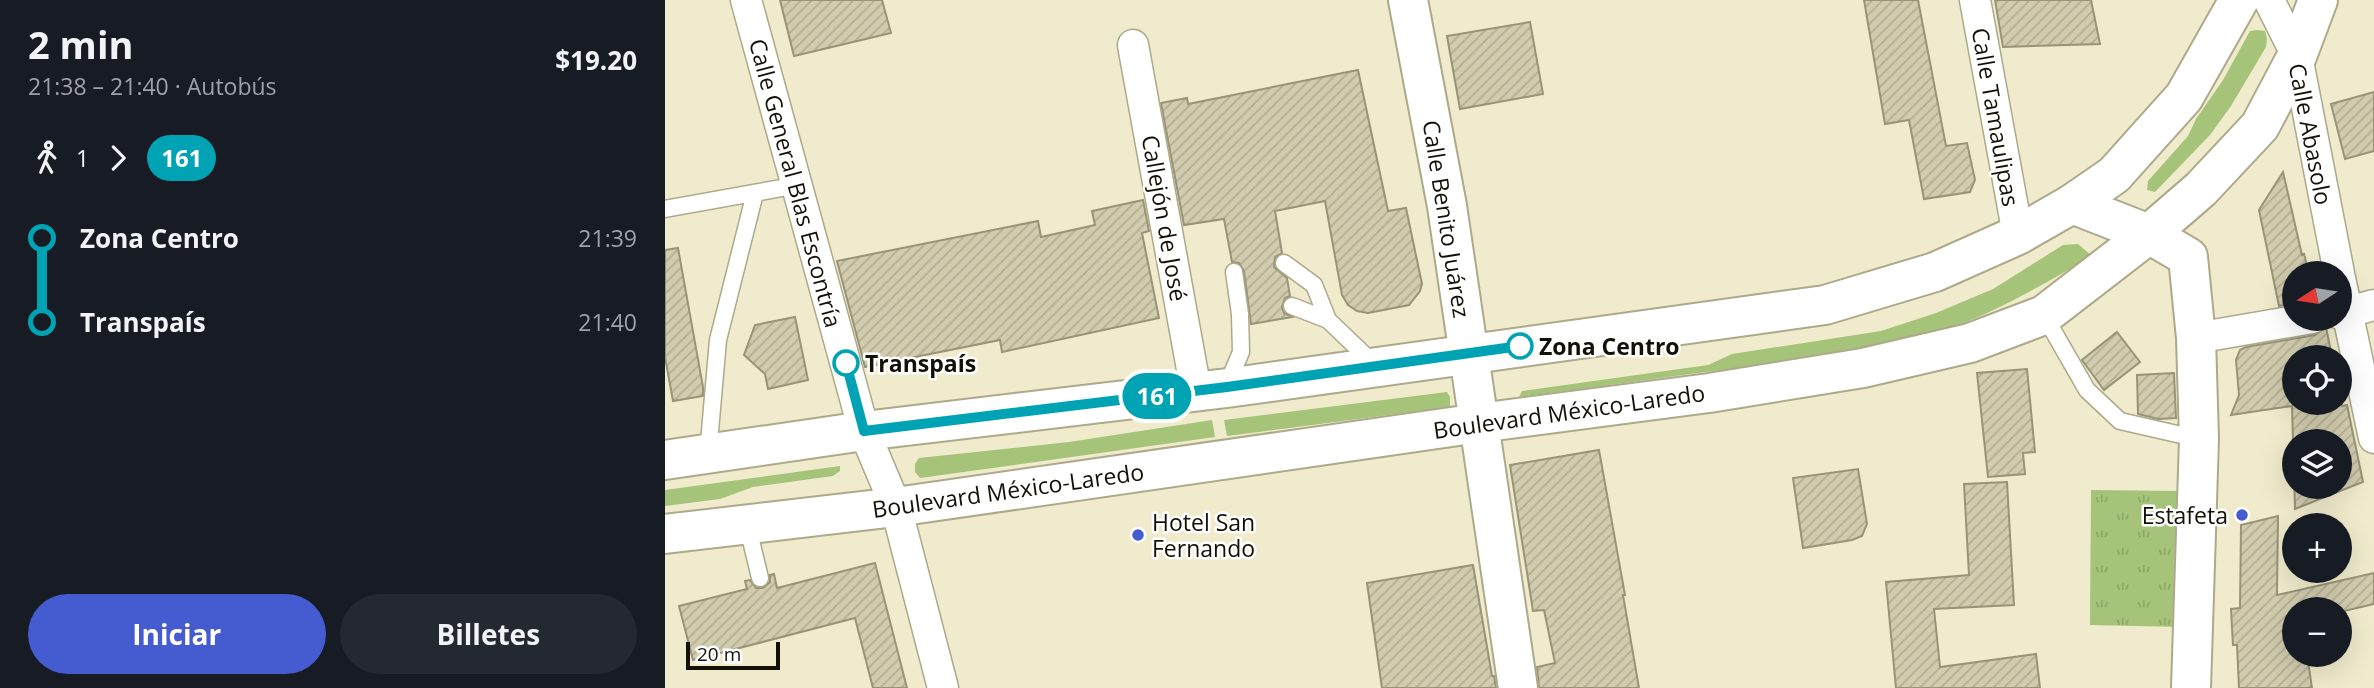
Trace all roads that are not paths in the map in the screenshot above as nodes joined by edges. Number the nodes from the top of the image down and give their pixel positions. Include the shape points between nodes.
1 (746, 0) edge
2 (1408, 0) edge
3 (1975, 0) edge
4 (2239, 0) edge
5 (2269, 0) edge
6 (2318, 0) edge
7 (1133, 45) dead end
8 (2297, 56) junction
9 (798, 185) junction
10 (755, 193) junction
11 (2072, 204) junction
12 (665, 209) edge
13 (2149, 234) junction
14 (2018, 235) junction
15 (2336, 261) edge
16 (1284, 263) dead end
17 (1234, 272) dead end
18 (1292, 306) dead end
19 (2353, 311) edge
20 (2043, 315) junction
21 (1328, 320) junction
22 (2282, 323) edge
23 (2196, 338) junction
24 (1468, 353) junction
25 (1377, 368) junction
26 (1211, 389) junction
27 (1479, 423) junction
28 (864, 431) junction
29 (2374, 438) edge
30 (2199, 439) junction
31 (708, 454) junction
32 (665, 460) edge
33 (896, 507) junction
34 (747, 524) junction
35 (665, 534) edge
36 (760, 578) dead end
37 (943, 688) edge
38 (1518, 688) edge
39 (2191, 688) edge

1 - 9 street, Calle General Blas Escontría
2 - 24 main road, Calle Benito Juárez via 1447,206
3 - 14 street, Calle Tamaulipas
4 - 11 main road via 2184,97 2114,175
5 - 8 street, Calle Abasolo
6 - 8 main road, Boulevard México-Laredo
7 - 26 street, Callejón de José
8 - 13 main road, Boulevard México-Laredo via 2260,127 2201,189
8 - 15 street, Calle Abasolo
9 - 10 lane
9 - 28 street, Calle General Blas Escontría
10 - 12 lane
10 - 31 lane via 718,340
11 - 13 main road
11 - 14 main road
13 - 20 main road, Boulevard México-Laredo
13 - 23 main road via 2188,257
14 - 24 main road via 1935,272 1825,305
16 - 21 lane via 1314,285
17 - 26 lane via 1241,352
18 - 21 lane
19 - 29 street, Calle Abasolo
20 - 27 main road, Boulevard México-Laredo via 1970,343 1863,368
20 - 30 lane via 2087,390 2120,421
21 - 25 lane
22 - 23 street
23 - 30 main road
24 - 25 main road
24 - 27 main road, Calle Benito Juárez
25 - 26 main road
26 - 28 main road
27 - 33 main road, Boulevard México-Laredo
27 - 38 main road, Calle Benito Juárez
28 - 31 main road
28 - 33 street, Calle General Blas Escontría
30 - 39 main road
31 - 32 main road
33 - 34 main road, Boulevard México-Laredo
33 - 37 street, Calle General Blas Escontría
34 - 35 main road, Boulevard México-Laredo
34 - 36 lane

